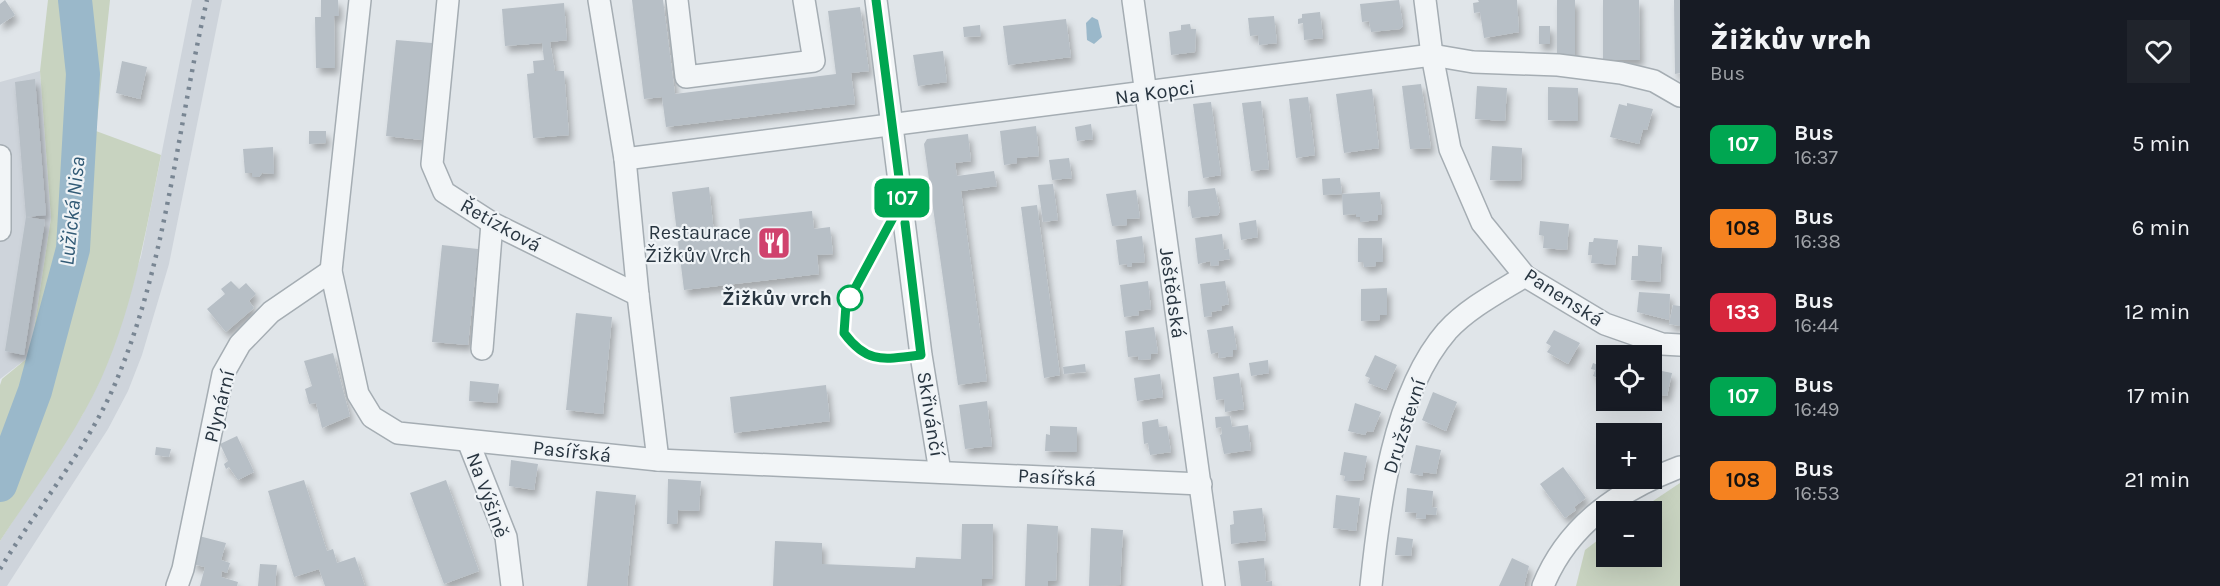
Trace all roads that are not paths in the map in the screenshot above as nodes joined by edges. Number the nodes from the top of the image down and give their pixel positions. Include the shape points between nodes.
1 (360, 0) edge
2 (448, 0) edge
3 (599, 0) edge
4 (677, 0) edge
5 (804, 0) edge
6 (876, 0) edge
7 (1133, 0) edge
8 (1425, 0) edge
9 (1432, 55) junction
10 (1144, 93) junction
11 (1680, 96) edge
12 (893, 126) junction
13 (0, 156) edge
14 (624, 159) junction
15 (492, 223) junction
16 (0, 230) edge
17 (331, 271) junction
18 (1525, 276) junction
19 (638, 296) junction
20 (1680, 345) edge
21 (482, 348) dead end
22 (468, 441) junction
23 (658, 460) junction
24 (1680, 467) edge
25 (940, 472) junction
26 (1201, 484) junction
27 (177, 586) edge
28 (512, 586) edge
29 (1214, 586) edge
30 (1371, 586) edge
31 (1544, 586) edge

1 - 17 street, Pasířská
2 - 15 street, Řetízková via 432,164 444,192
3 - 14 street
4 - 5 street via 686,77 814,61
6 - 12 street, Skřivánčí
7 - 10 street, Ještědská
8 - 9 street, Panenská
9 - 10 street, Na Kopci
9 - 11 street, Na Kopci via 1473,62 1558,65 1621,73 1654,81
9 - 18 street, Panenská via 1455,165 1482,223
10 - 12 street, Na Kopci
10 - 26 street, Ještědská
12 - 14 street, Na Kopci
12 - 25 street, Skřivánčí via 921,355
13 - 16 street
14 - 19 street
15 - 19 street, Řetízková
15 - 21 street
17 - 22 street, Pasířská via 358,394 372,417 398,433
17 - 27 street, Plynární via 271,312 240,344 223,374
18 - 20 street, Panenská via 1605,324 1662,344
18 - 30 street, Družstevní via 1485,300 1447,331 1417,378 1389,461
19 - 23 street
22 - 23 street, Pasířská
22 - 28 street, Na Výšině via 506,537
23 - 25 street, Pasířská
24 - 31 street via 1614,499 1575,531
25 - 26 street, Pasířská
26 - 29 street, Ještědská

